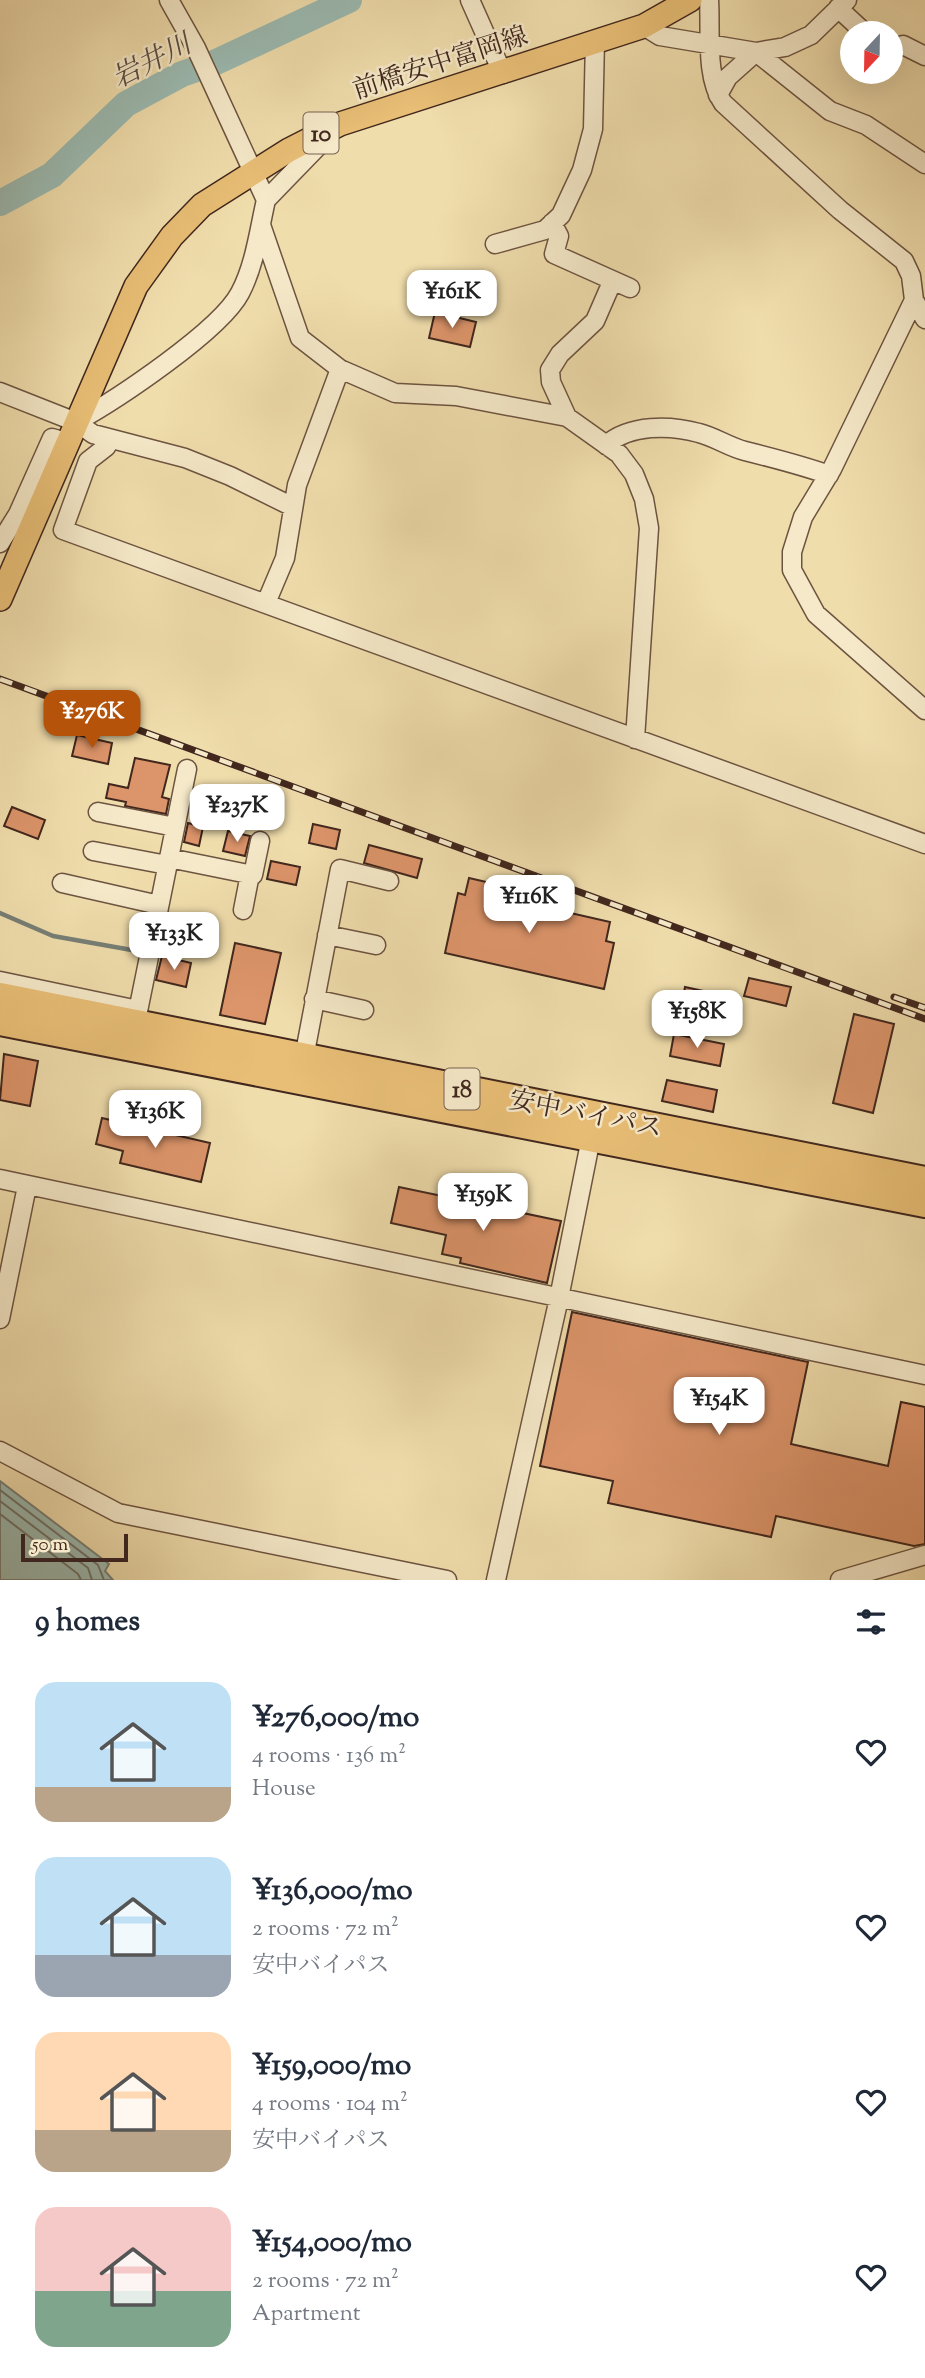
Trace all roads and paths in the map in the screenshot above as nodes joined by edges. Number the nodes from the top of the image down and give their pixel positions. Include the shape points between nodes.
1 (169, 0) edge
2 (470, 0) edge
3 (690, 0) edge
4 (709, 0) edge
5 (842, 4) edge
6 (855, 21) edge
7 (644, 26) junction
8 (595, 40) junction
9 (712, 44) junction
10 (903, 46) edge
11 (756, 52) junction
12 (925, 56) edge
13 (503, 74) junction
14 (718, 95) junction
15 (340, 124) junction
16 (925, 164) edge
17 (252, 172) junction
18 (266, 200) junction
19 (552, 223) junction
20 (261, 225) junction
21 (495, 244) dead end
22 (612, 282) junction
23 (630, 288) dead end
24 (914, 300) junction
25 (925, 319) edge
26 (340, 369) junction
27 (0, 392) edge
28 (567, 416) junction
29 (71, 432) junction
30 (111, 439) junction
31 (606, 445) junction
32 (829, 475) junction
33 (293, 507) junction
34 (0, 543) edge
35 (0, 599) edge
36 (266, 603) junction
37 (925, 710) edge
38 (635, 739) junction
39 (187, 769) dead end
40 (98, 812) dead end
41 (175, 827) junction
42 (260, 841) dead end
43 (925, 845) edge
44 (93, 851) dead end
45 (168, 862) junction
46 (250, 874) junction
47 (389, 881) dead end
48 (62, 883) dead end
49 (159, 905) junction
50 (243, 910) dead end
51 (327, 935) junction
52 (376, 946) dead end
53 (0, 981) edge
54 (0, 996) edge
55 (314, 999) junction
56 (364, 1010) dead end
57 (0, 1022) edge
58 (134, 1027) junction
59 (302, 1069) junction
60 (593, 1127) junction
61 (0, 1179) edge
62 (925, 1180) edge
63 (27, 1186) junction
64 (925, 1204) edge
65 (559, 1298) junction
66 (0, 1319) edge
67 (925, 1375) edge
68 (0, 1451) edge
69 (925, 1556) edge
70 (447, 1580) edge
71 (496, 1580) edge
72 (840, 1580) edge

1 - 17 street
2 - 13 street
3 - 7 main road, 前橋安中富岡線 / 10
4 - 9 street
5 - 6 street
5 - 11 street via 811,35 785,47
7 - 8 main road, 前橋安中富岡線 / 10
7 - 9 street via 660,36
8 - 13 main road, 前橋安中富岡線 / 10
8 - 19 street via 593,130 582,170 561,215
9 - 11 street
9 - 14 street
10 - 12 street
11 - 14 street via 728,77
11 - 16 street via 830,111 866,125
13 - 15 main road, 前橋安中富岡線 / 10
14 - 24 street via 831,202 904,261
15 - 17 main road, 前橋安中富岡線 / 10
15 - 18 street
17 - 18 street
17 - 29 main road, 前橋安中富岡線 / 10 via 202,205 153,260 109,342
18 - 20 street
19 - 21 street via 545,230
19 - 22 street via 559,236 554,254
20 - 26 street via 300,338
20 - 29 street via 240,293 224,316
22 - 23 street
22 - 28 street via 595,321 550,370
24 - 25 street
24 - 32 street
26 - 28 street via 396,393 456,396
26 - 33 street
27 - 29 street
28 - 31 street
29 - 30 street
29 - 34 street via 52,438
29 - 35 main road, 前橋安中富岡線 / 10
30 - 33 street via 185,458
30 - 36 street via 88,461 63,530
31 - 32 street via 616,436 636,430 672,429 699,433
31 - 38 street via 634,474 649,528
32 - 37 street via 803,517 792,552 792,570 816,614
33 - 36 street via 285,558
36 - 38 street
38 - 43 street
39 - 41 street
40 - 41 street
41 - 45 street
42 - 46 street
44 - 45 street
45 - 46 street
45 - 49 street
46 - 50 street
47 - 51 street via 340,869
48 - 49 street
49 - 58 street
51 - 52 street
51 - 55 street
53 - 58 street
54 - 58 highway, 安中バイパス / 18
55 - 56 street
55 - 59 street
57 - 58 highway, 安中バイパス / 18
58 - 59 highway, 安中バイパス / 18
59 - 60 highway, 安中バイパス / 18
60 - 62 highway, 安中バイパス / 18
60 - 64 highway, 安中バイパス / 18
60 - 65 street
61 - 63 street
63 - 65 street
63 - 66 street
65 - 67 street
65 - 71 street
68 - 70 street via 118,1513
69 - 72 street

